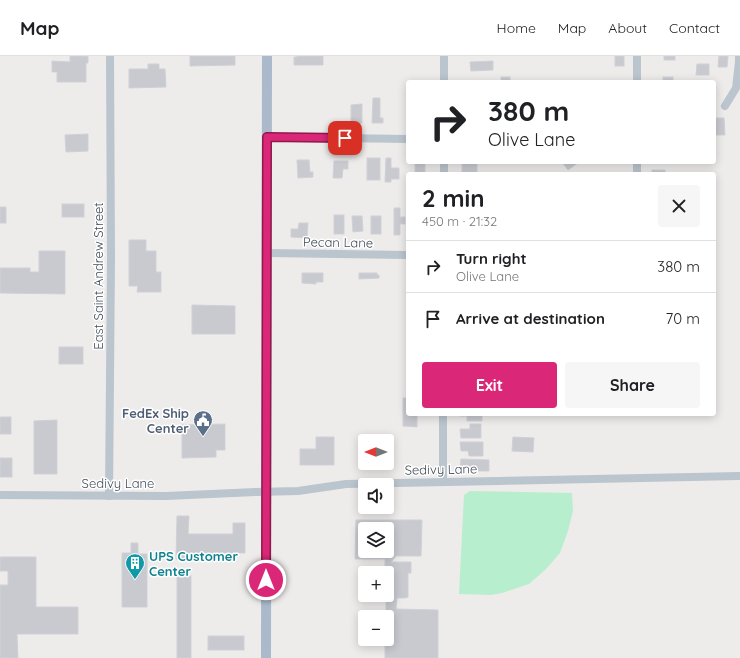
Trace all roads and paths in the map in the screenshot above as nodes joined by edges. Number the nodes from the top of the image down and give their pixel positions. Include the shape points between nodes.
1 (110, 56) edge
2 (268, 56) edge
3 (444, 56) edge
4 (637, 56) edge
5 (739, 56) edge
6 (444, 80) edge
7 (637, 80) edge
8 (725, 106) dead end
9 (267, 137) junction
10 (406, 140) edge
11 (267, 253) junction
12 (406, 254) edge
13 (443, 416) edge
14 (740, 476) edge
15 (443, 482) junction
16 (266, 492) junction
17 (0, 495) edge
18 (109, 496) junction
19 (266, 658) edge

1 - 18 street, East Saint Andrew Street
2 - 9 main road
3 - 6 street
4 - 7 street
5 - 8 street via 736,88
9 - 10 street
9 - 11 main road
11 - 12 street, Pecan Lane
11 - 16 main road
13 - 15 street
14 - 15 street, Sedivy Lane
15 - 16 street, Sedivy Lane via 346,484 298,491
16 - 18 street, Sedivy Lane
16 - 19 main road
17 - 18 street, Sedivy Lane

